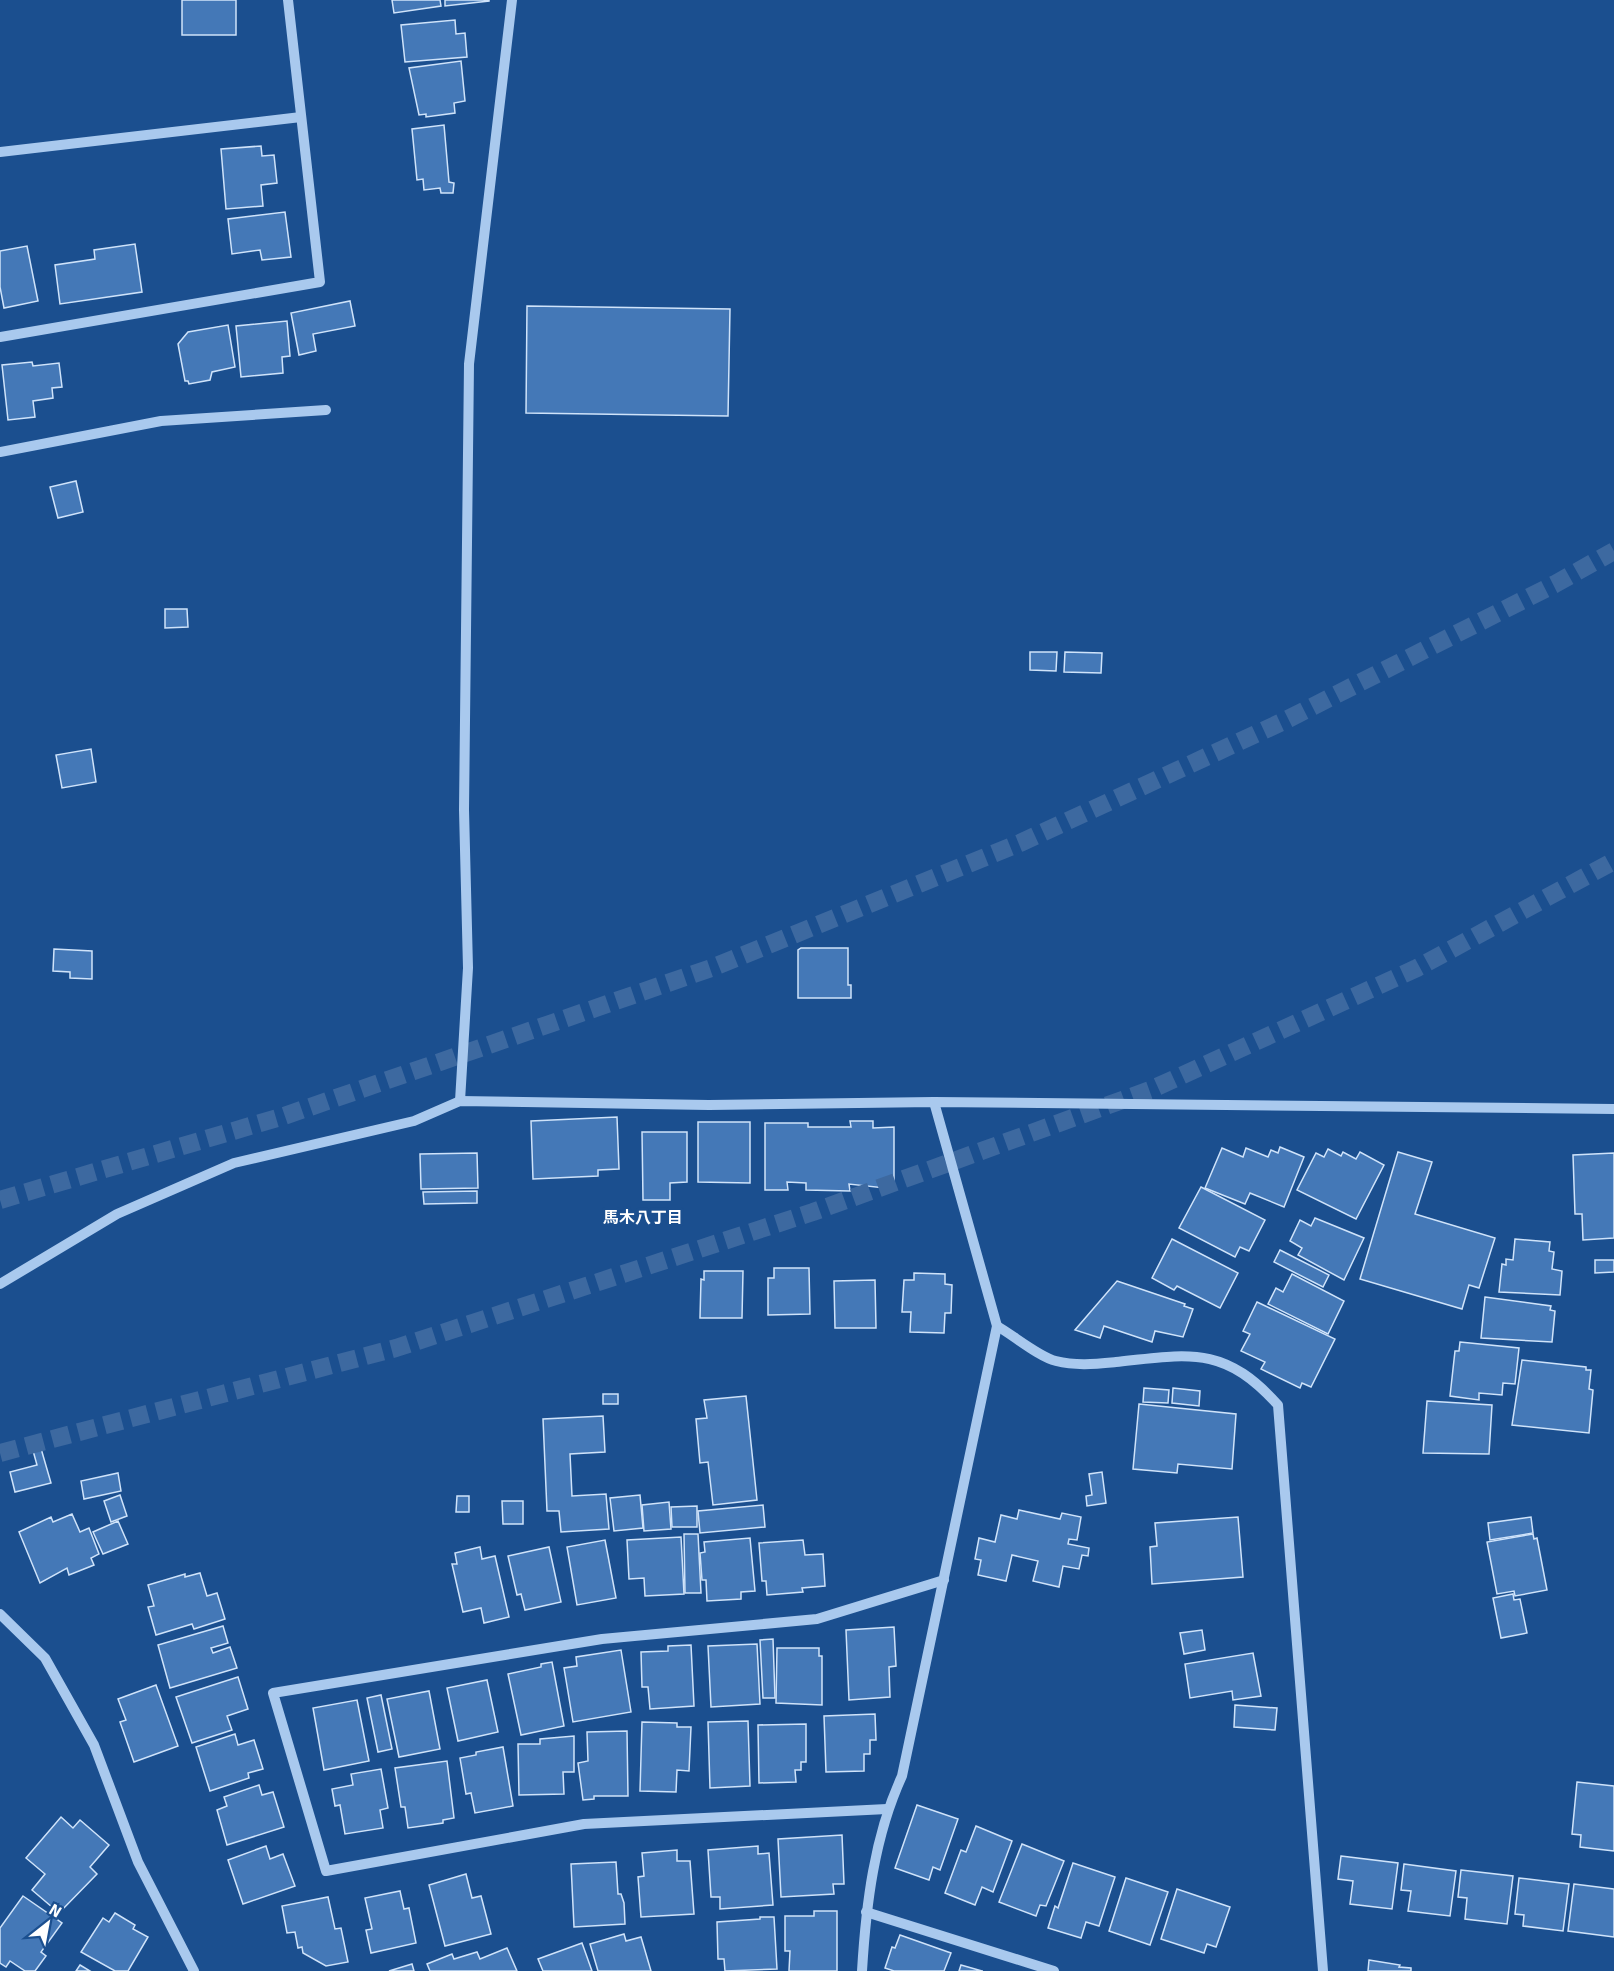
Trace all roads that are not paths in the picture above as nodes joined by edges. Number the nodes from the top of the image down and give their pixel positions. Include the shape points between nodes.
1 (288, 0) edge
2 (512, 0) edge
3 (301, 117) junction
4 (0, 152) edge
5 (0, 337) edge
6 (326, 410) dead end
7 (0, 452) edge
8 (460, 1101) junction
9 (934, 1102) junction
10 (1614, 1109) edge
11 (0, 1284) edge
12 (997, 1326) junction
13 (944, 1580) junction
14 (0, 1614) edge
15 (887, 1809) junction
16 (866, 1912) junction
17 (194, 1971) edge
18 (862, 1971) edge
19 (1054, 1971) edge
20 (1323, 1971) edge

1 - 3 street
2 - 8 street via 470,347 464,810 468,968
3 - 4 street
3 - 5 street via 320,282
6 - 7 street via 160,421
8 - 9 street via 709,1105
8 - 11 street via 414,1121 234,1163 117,1214
9 - 10 street
9 - 12 street
12 - 13 street
12 - 20 street via 1054,1360 1086,1365 1182,1355 1224,1362 1256,1380 1278,1405
13 - 15 street via 902,1776
13 - 15 street via 817,1619 602,1639 273,1693 326,1871 584,1824
14 - 17 street via 45,1658 94,1745 138,1862
15 - 16 street
16 - 18 street
16 - 19 street

